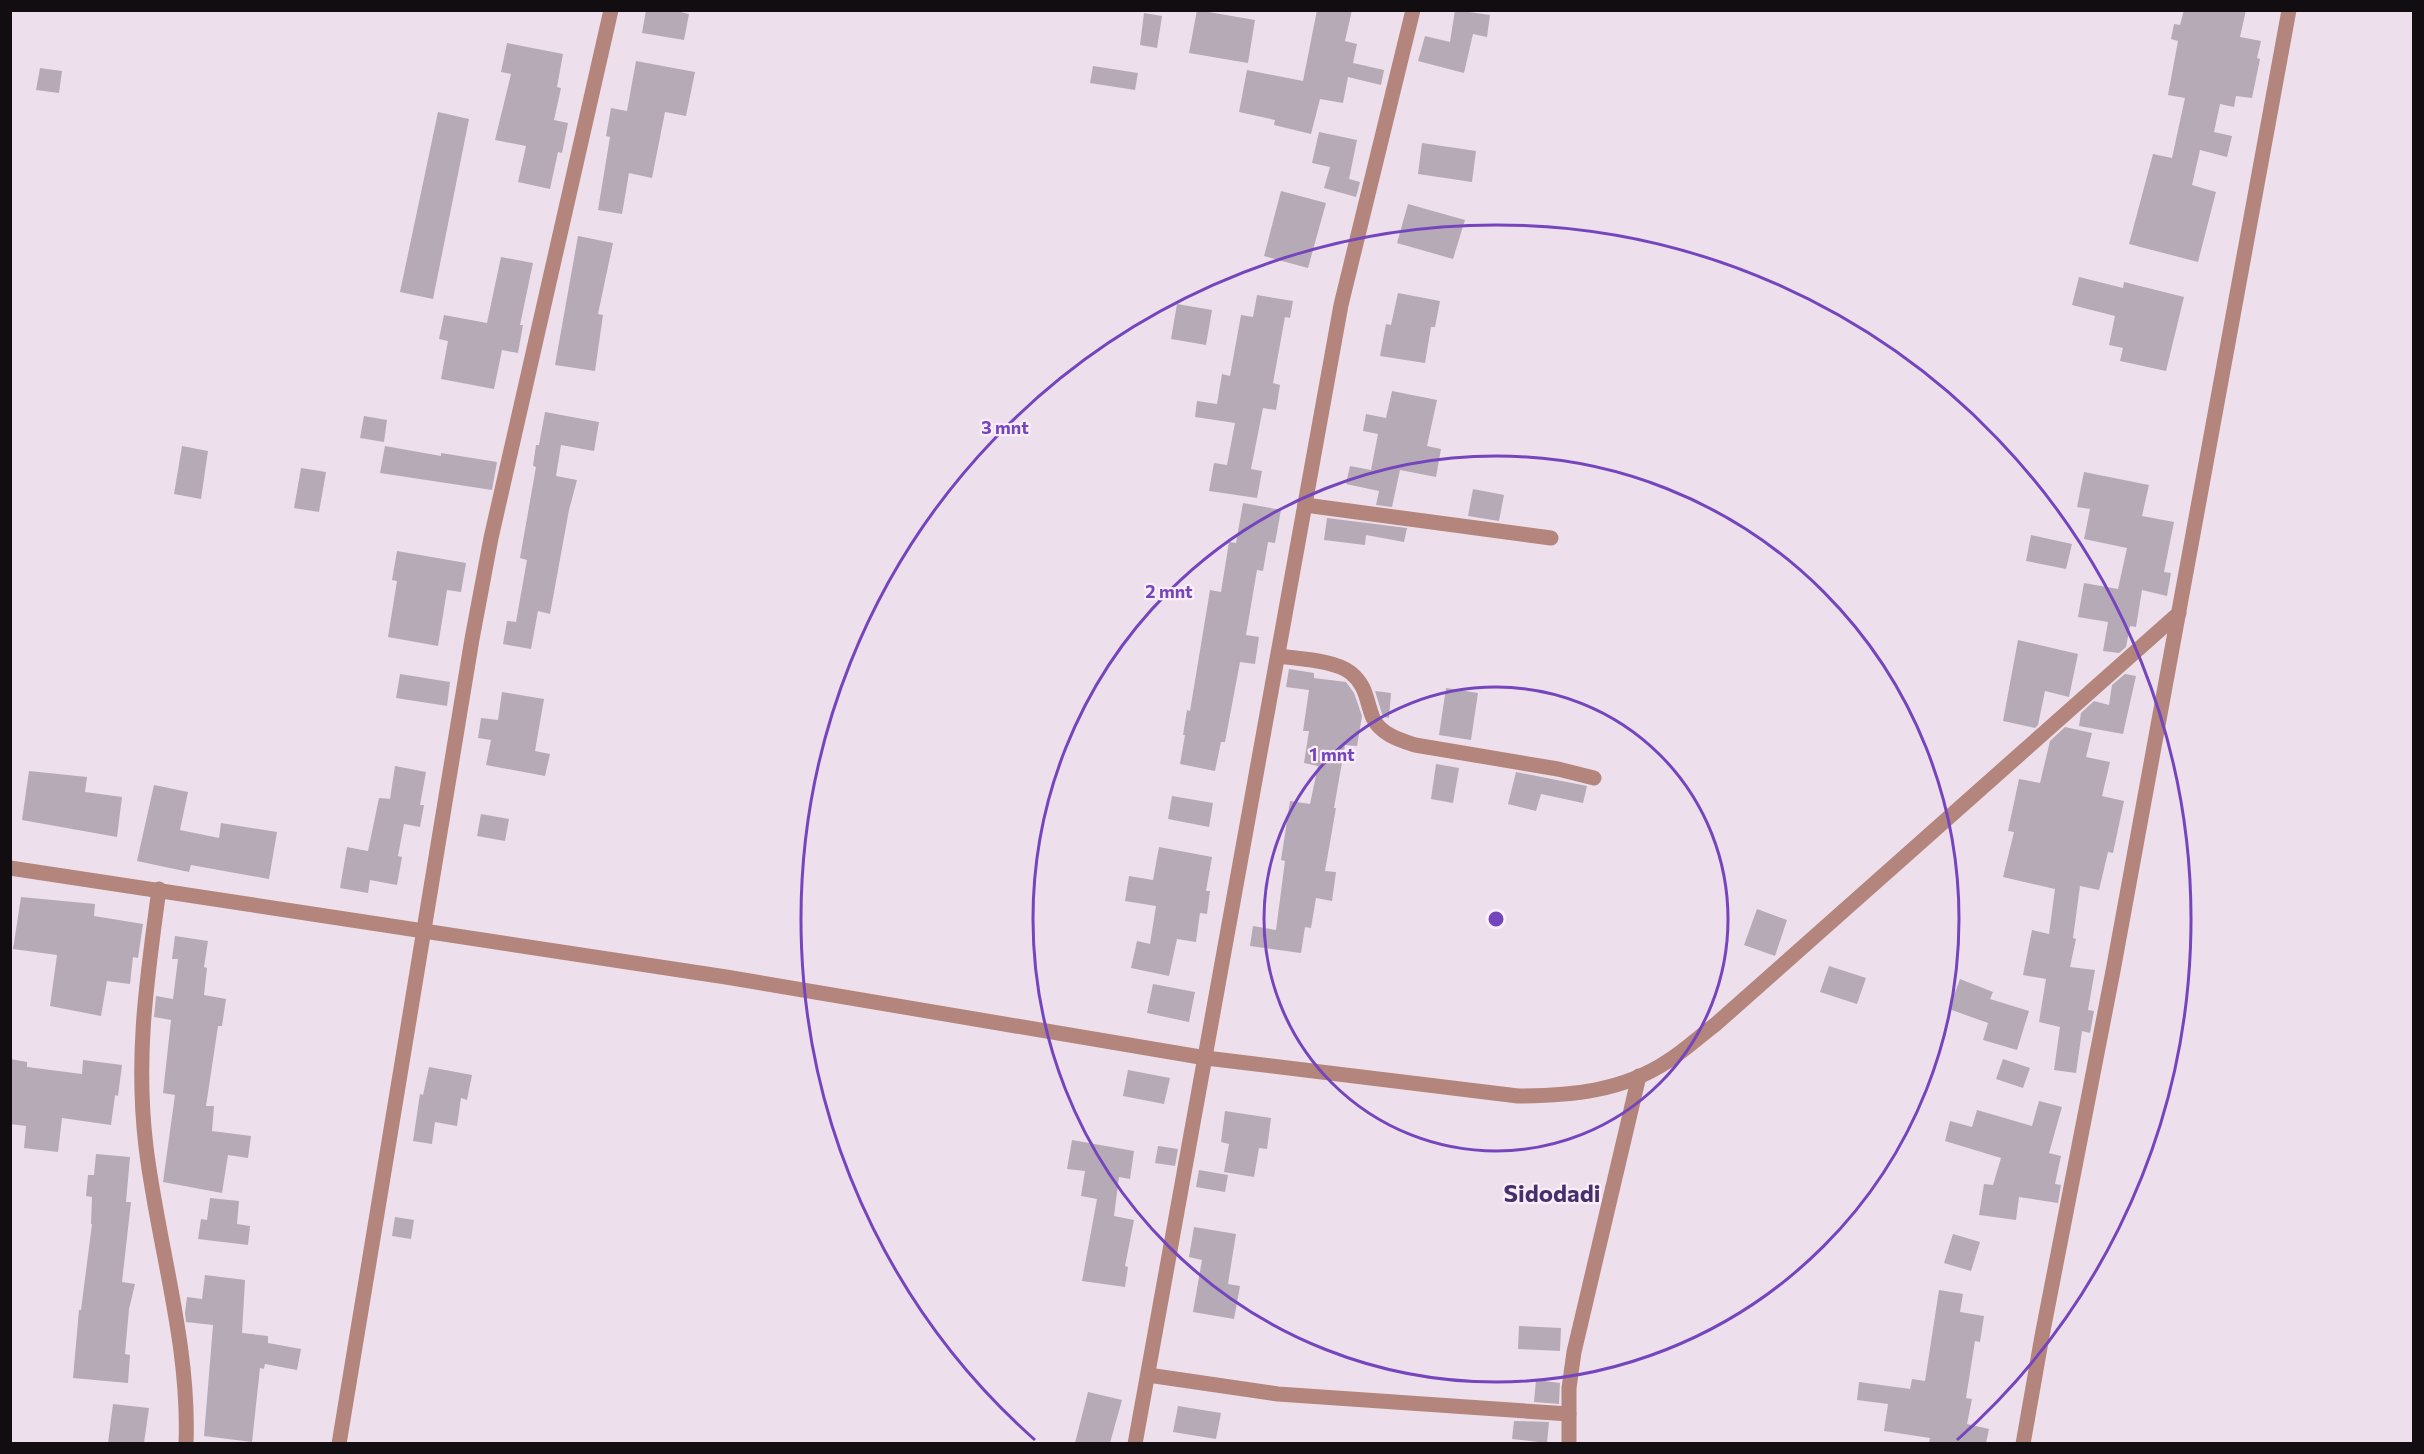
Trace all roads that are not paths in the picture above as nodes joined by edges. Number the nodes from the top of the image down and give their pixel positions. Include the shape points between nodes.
1 (611, 10) edge
2 (1413, 10) edge
3 (2289, 10) edge
4 (1305, 505) junction
5 (1551, 538) dead end
6 (2179, 613) junction
7 (1279, 656) junction
8 (1594, 778) dead end
9 (10, 868) edge
10 (159, 889) junction
11 (424, 930) junction
12 (1206, 1058) junction
13 (1639, 1076) junction
14 (1148, 1375) junction
15 (1569, 1414) junction
16 (186, 1443) edge
17 (339, 1443) edge
18 (1135, 1443) edge
19 (1569, 1443) edge
20 (2023, 1443) edge

1 - 11 street via 491,538
2 - 4 street via 1341,305
3 - 6 street
4 - 5 street
4 - 7 street
6 - 13 street via 1716,1024 1667,1061
6 - 20 street
7 - 8 street via 1334,664 1350,672 1362,685 1373,718 1394,738
7 - 12 street
9 - 10 street
10 - 11 street
10 - 16 street via 142,1019 142,1111 184,1377
11 - 12 street
11 - 17 street
12 - 13 street via 1518,1095 1560,1096 1608,1089
12 - 14 street
13 - 15 street via 1578,1332
14 - 15 street via 1278,1394
14 - 18 street
15 - 19 street

